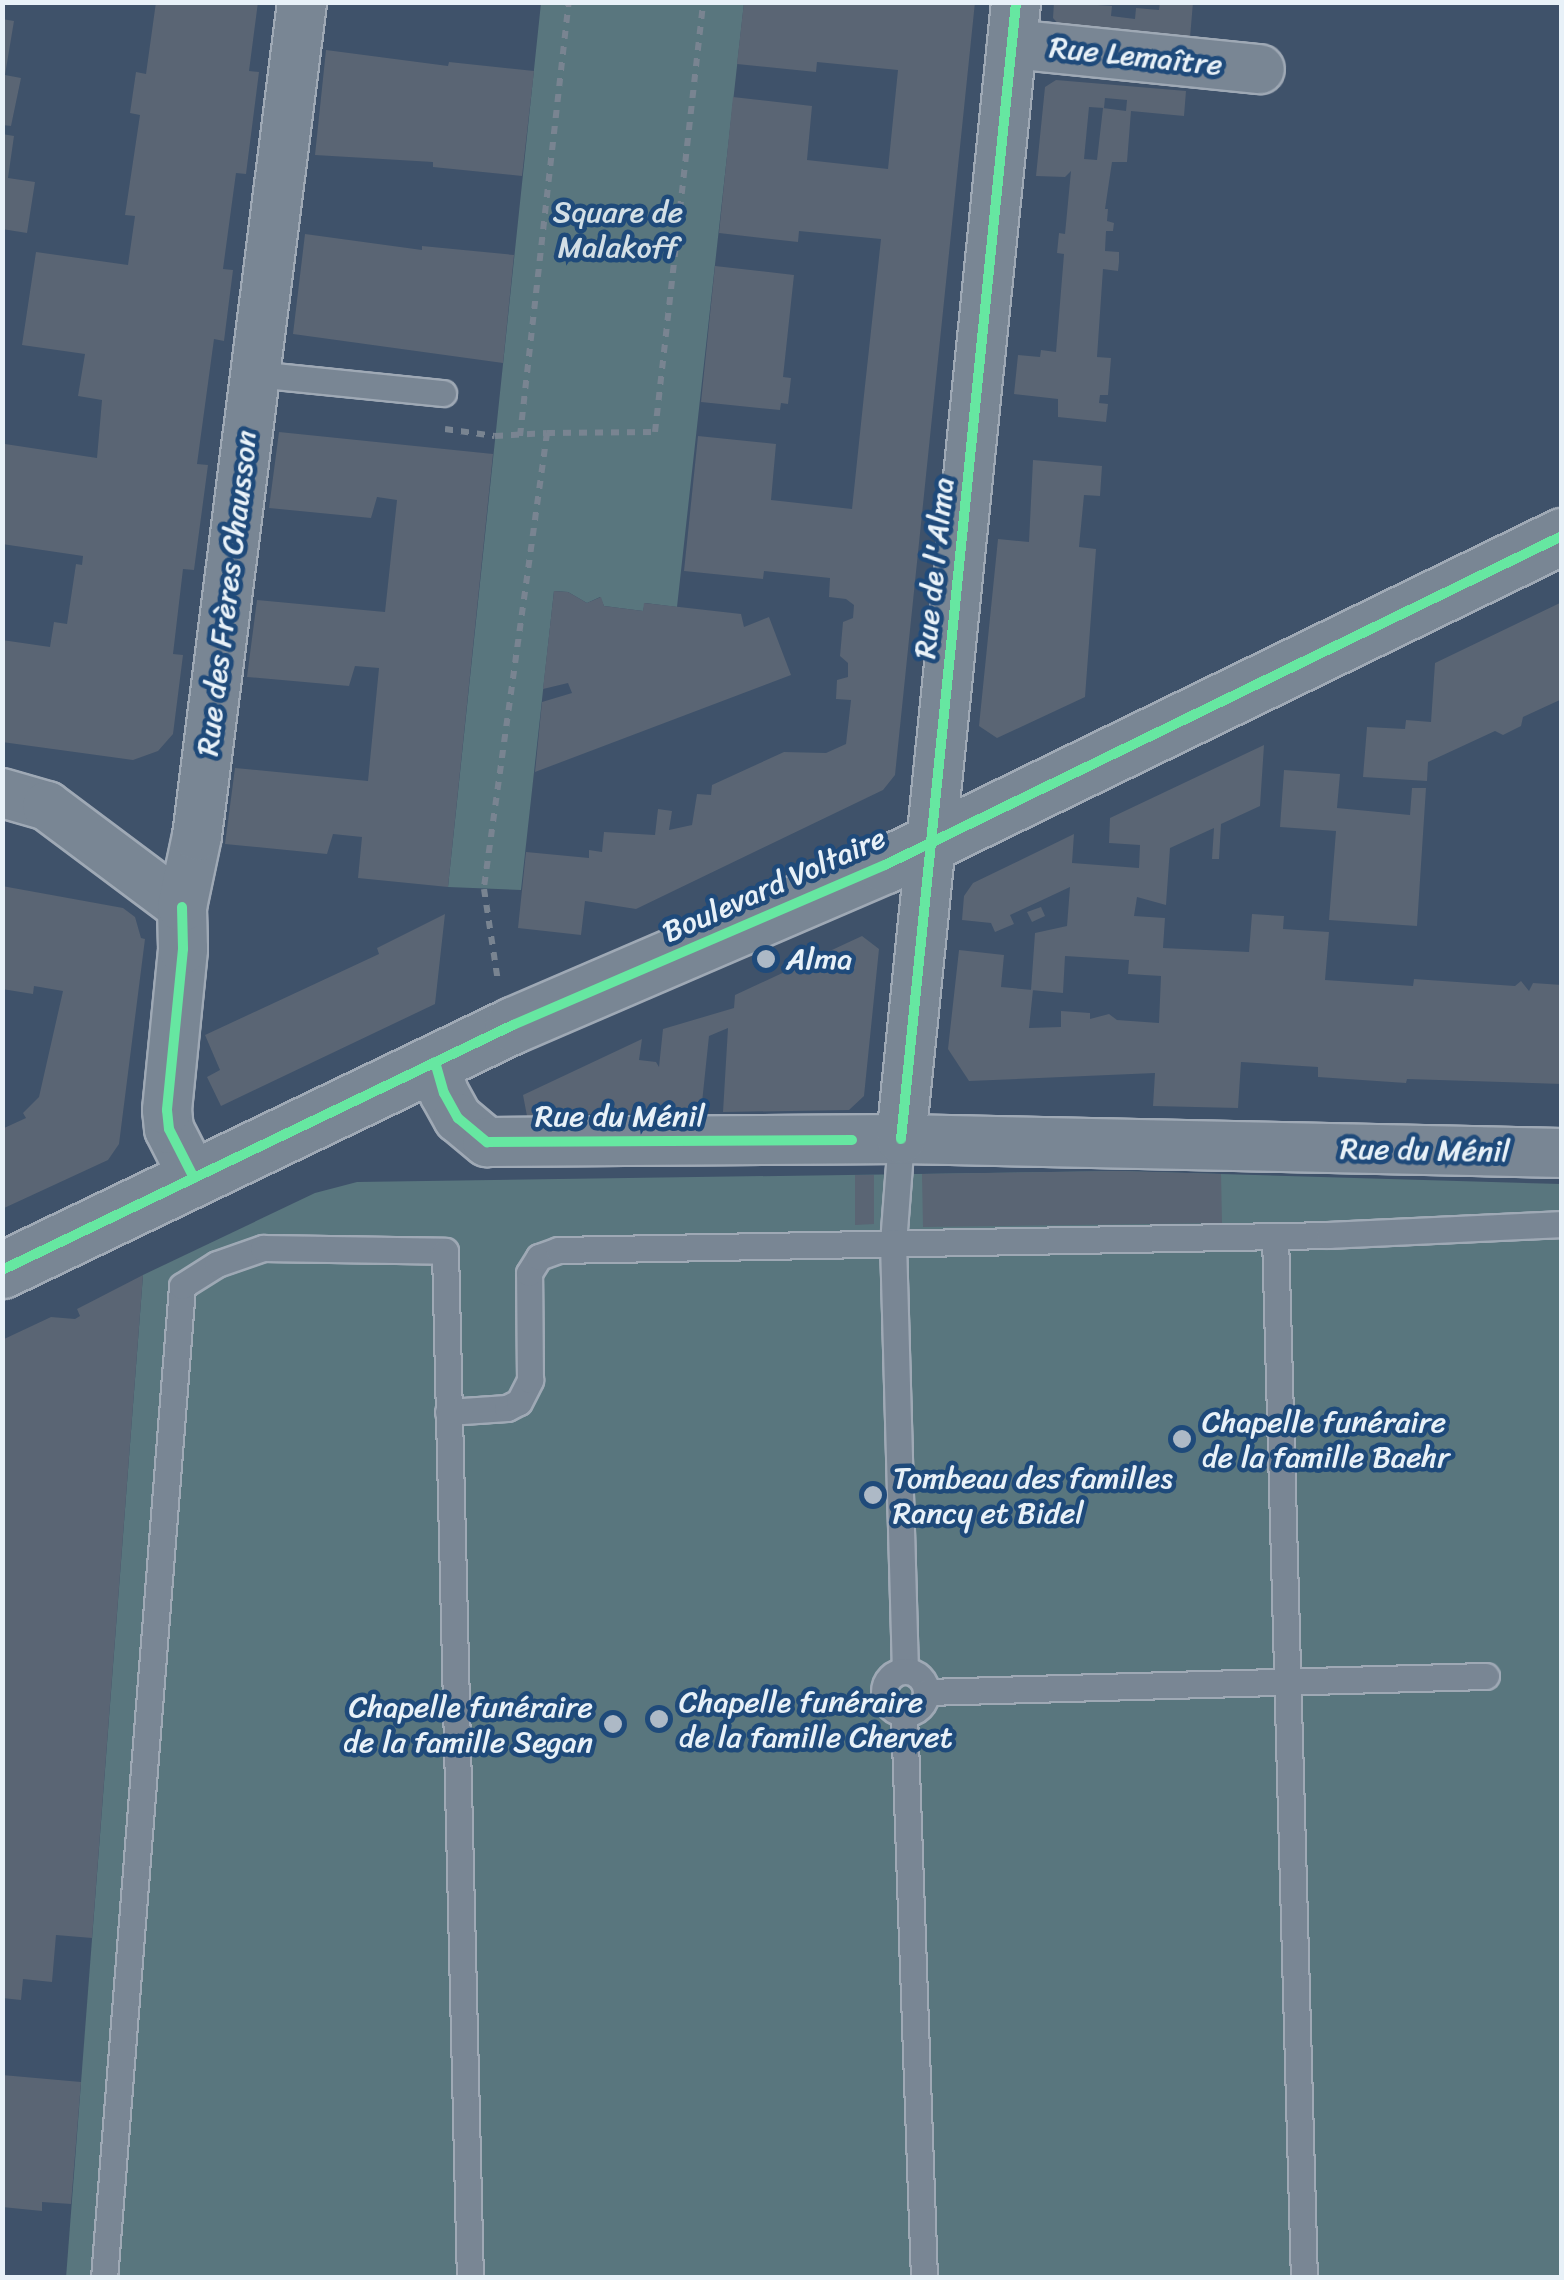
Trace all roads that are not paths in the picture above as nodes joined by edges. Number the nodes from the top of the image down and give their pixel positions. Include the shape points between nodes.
1 (302, 2) edge
2 (1014, 23) edge
3 (1260, 69) dead end
4 (255, 374) junction
5 (443, 394) dead end
6 (1562, 536) edge
7 (2, 793) edge
8 (934, 840) junction
9 (182, 907) junction
10 (435, 1062) junction
11 (900, 1139) junction
12 (1562, 1153) edge
13 (194, 1178) junction
14 (1562, 1224) edge
15 (1275, 1236) junction
16 (892, 1242) junction
17 (2, 1270) edge
18 (448, 1412) junction
19 (905, 1670) junction
20 (1486, 1676) dead end
21 (1288, 1680) junction
22 (926, 1692) junction
23 (904, 1714) junction
24 (104, 2278) edge
25 (470, 2278) edge
26 (924, 2278) edge
27 (1304, 2278) edge

1 - 4 street, Rue des Frères Chausson
2 - 3 street, Rue Lemaître
2 - 8 street, Rue de l'Alma
4 - 5 lane
4 - 9 street, Rue des Frères Chausson via 197,836
6 - 8 main road, Boulevard Voltaire
7 - 9 street via 47,806
8 - 10 main road, Boulevard Voltaire
8 - 11 street, Rue de l'Alma
9 - 13 street, Rue des Frères Chausson via 184,950 166,1110
10 - 11 street, Rue du Ménil via 458,1118 487,1142
10 - 13 main road, Boulevard Voltaire
11 - 12 street, Rue du Ménil
11 - 16 lane
13 - 17 main road, Boulevard Voltaire
14 - 15 lane
15 - 16 lane
15 - 21 lane
16 - 18 lane via 545,1253 529,1272 526,1391 507,1408
16 - 19 lane
18 - 24 lane via 444,1251 262,1248 182,1286
18 - 25 lane
19 - 22 lane via 917,1674
19 - 23 lane via 891,1676 884,1696
20 - 21 lane
21 - 22 lane
21 - 27 lane
22 - 23 lane via 922,1705
23 - 26 lane

